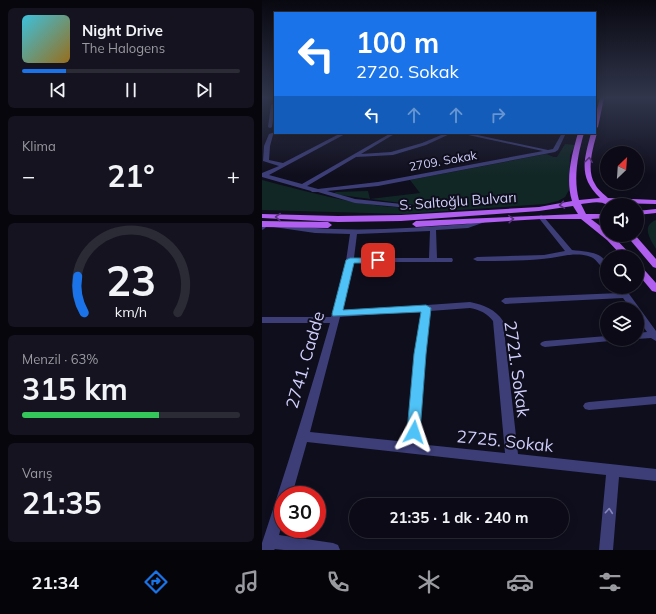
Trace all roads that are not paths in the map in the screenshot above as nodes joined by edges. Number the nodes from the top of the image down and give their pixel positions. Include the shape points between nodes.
1 (272, 127) edge
2 (262, 128) edge
3 (278, 134) edge
4 (343, 134) edge
5 (392, 134) edge
6 (448, 134) edge
7 (466, 134) edge
8 (563, 134) edge
9 (581, 134) edge
10 (594, 134) edge
11 (551, 151) junction
12 (354, 157) junction
13 (283, 165) junction
14 (262, 176) edge
15 (301, 187) junction
16 (314, 191) junction
17 (603, 198) edge
18 (644, 202) edge
19 (656, 202) edge
20 (600, 205) edge
21 (409, 206) dead end
22 (580, 210) junction
23 (656, 211) edge
24 (644, 212) edge
25 (600, 214) edge
26 (541, 217) junction
27 (483, 221) junction
28 (263, 223) edge
29 (433, 228) junction
30 (354, 232) junction
31 (636, 242) edge
32 (639, 242) edge
33 (641, 248) junction
34 (622, 250) edge
35 (570, 252) junction
36 (477, 259) dead end
37 (600, 259) edge
38 (350, 260) junction
39 (433, 260) junction
40 (449, 260) dead end
41 (656, 265) edge
42 (644, 275) edge
43 (656, 289) edge
44 (626, 295) joint
45 (505, 301) dead end
46 (631, 302) edge
47 (426, 308) junction
48 (336, 317) junction
49 (262, 320) edge
50 (644, 321) edge
51 (644, 336) edge
52 (655, 336) edge
53 (600, 340) edge
54 (544, 344) dead end
55 (656, 400) edge
56 (590, 406) dead end
57 (302, 436) junction
58 (412, 448) junction
59 (512, 459) junction
60 (613, 470) junction
61 (656, 475) edge
62 (287, 486) edge
63 (274, 529) edge
64 (269, 545) edge
65 (333, 550) edge
66 (606, 550) edge

1 - 2 street
3 - 13 street via 269,135 266,161
4 - 13 street
5 - 12 street
6 - 12 street via 391,154
7 - 11 street
8 - 11 street via 555,150
9 - 22 main road via 574,160 574,196
17 -> 10 main road via 589,178
11 - 16 street, 2709. Sokak via 378,184
12 - 15 street
13 - 14 street
14 - 15 street
15 - 16 street
16 - 21 street via 355,201
18 - 19 main road, S. Saltoğlu Bulvarı
20 - 22 main road, S. Saltoğlu Bulvarı
22 - 25 main road, S. Saltoğlu Bulvarı
22 - 26 main road, S. Saltoğlu Bulvarı
22 -> 28 main road, S. Saltoğlu Bulvarı via 539,208 400,218
22 - 34 main road
23 - 24 main road
27 -> 26 main road, S. Saltoğlu Bulvarı
26 - 35 street
27 - 28 main road, S. Saltoğlu Bulvarı via 377,225
27 - 29 street via 468,226
28 - 30 street via 293,230
29 - 30 street
29 - 39 street
30 - 38 street, 2741. Cadde
31 - 33 main road
32 - 33 main road
33 - 41 main road
35 - 36 street via 544,257
35 - 37 street via 592,255
38 - 39 street
38 - 48 street, 2741. Cadde
39 - 40 street
42 - 43 main road
44 - 45 street
44 - 46 street
47 - 48 street
47 - 58 street
47 - 59 street, 2721. Sokak via 470,305 486,310 498,321
48 - 49 street
48 - 57 street, 2741. Cadde
50 - 52 street
51 - 52 street
53 - 54 street
55 - 56 street
57 - 58 street, 2725. Sokak
57 - 62 street, 2741. Cadde
58 - 59 street, 2725. Sokak
59 - 60 street, 2725. Sokak
60 - 61 street, 2725. Sokak
66 -> 60 street
63 - 64 street
64 - 65 street

